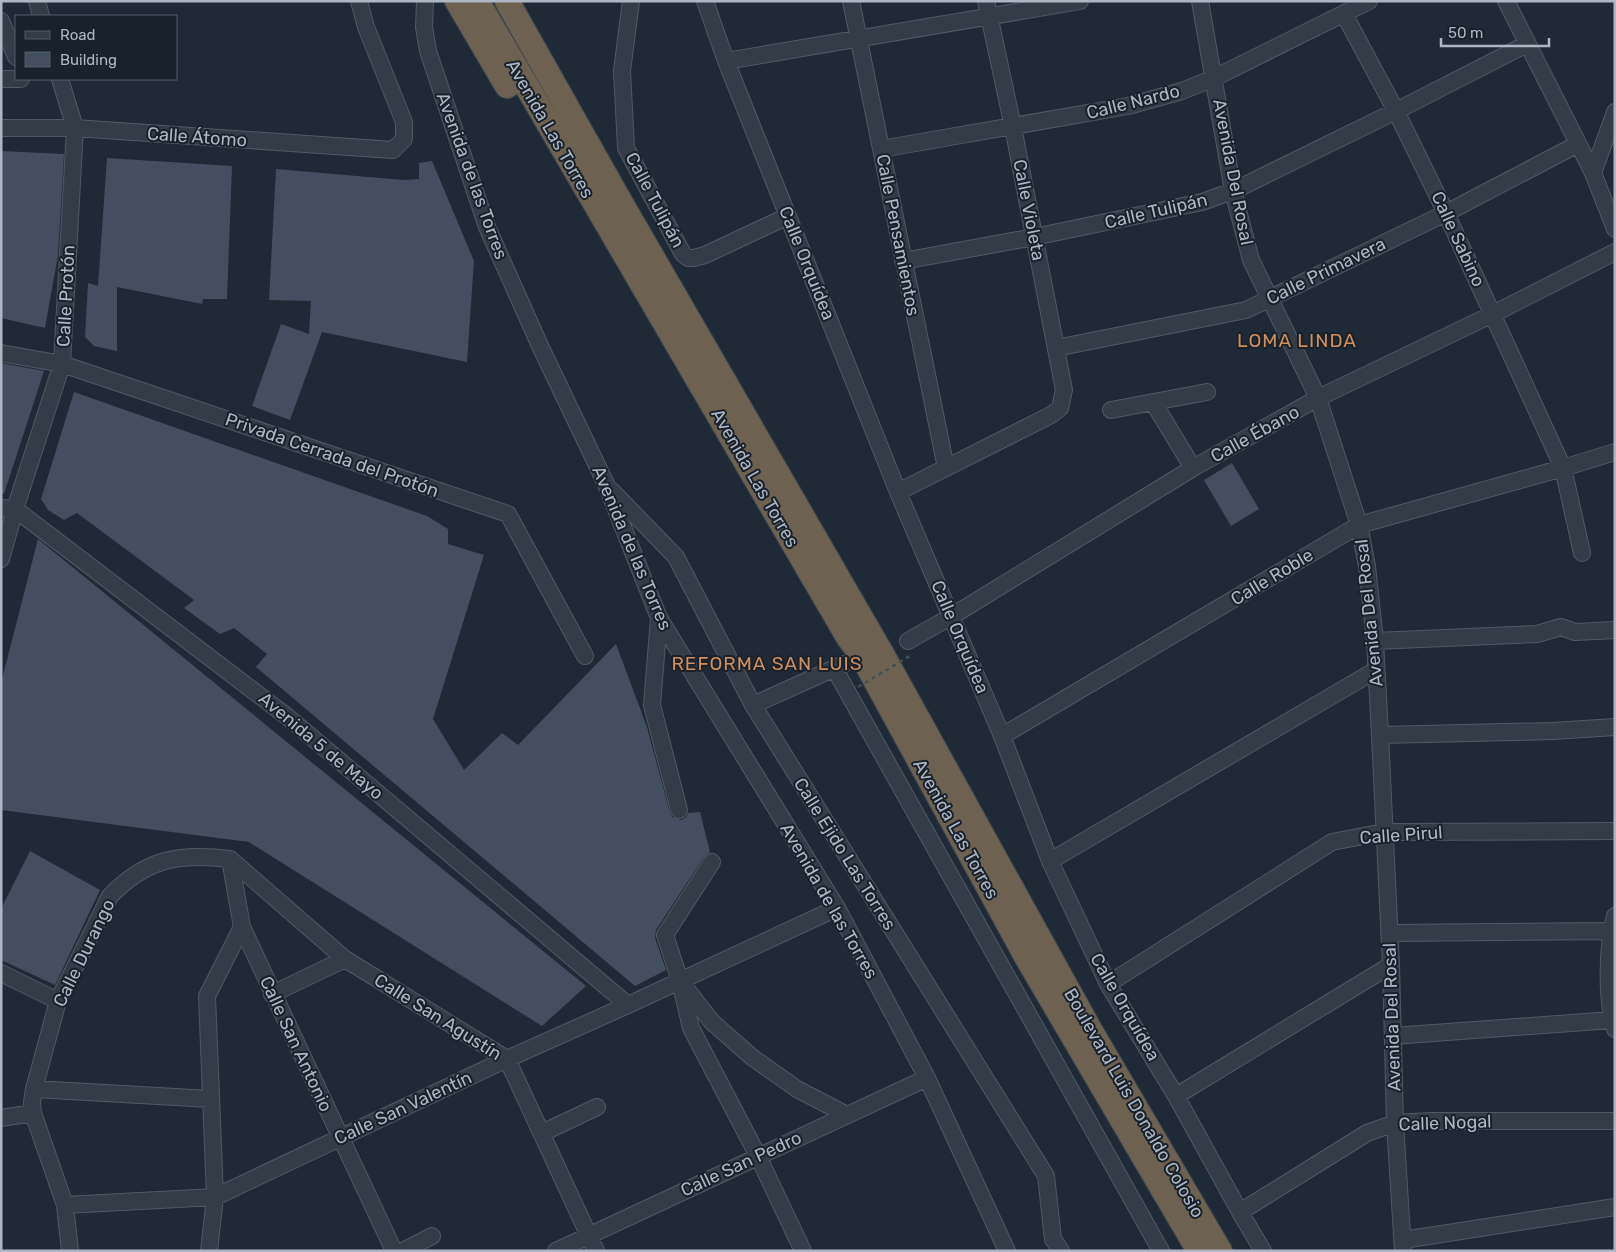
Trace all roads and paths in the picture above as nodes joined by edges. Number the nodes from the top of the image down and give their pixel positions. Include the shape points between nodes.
1 (37, 1) edge
2 (358, 1) edge
3 (425, 1) edge
4 (457, 1) edge
5 (477, 1) edge
6 (507, 1) edge
7 (631, 1) edge
8 (705, 1) edge
9 (851, 1) edge
10 (1080, 1) edge
11 (1200, 1) edge
12 (1369, 1) edge
13 (1506, 1) edge
14 (988, 9) edge
15 (1344, 14) junction
16 (41, 15) edge
17 (1, 21) edge
18 (860, 39) junction
19 (1527, 44) junction
20 (15, 55) edge
21 (726, 61) junction
22 (1214, 78) junction
23 (1, 79) edge
24 (15, 79) edge
25 (60, 80) edge
26 (1396, 111) junction
27 (1615, 112) edge
28 (1013, 127) junction
29 (1, 128) edge
30 (75, 128) junction
31 (1578, 144) junction
32 (881, 149) junction
33 (568, 160) junction
34 (1593, 173) junction
35 (1233, 191) junction
36 (1446, 213) junction
37 (788, 216) junction
38 (1615, 229) edge
39 (1034, 237) junction
40 (1615, 252) edge
41 (903, 261) junction
42 (1270, 299) junction
43 (1493, 314) junction
44 (1056, 348) junction
45 (1, 353) edge
46 (62, 364) junction
47 (1207, 392) dead end
48 (1318, 398) junction
49 (1153, 402) junction
50 (1111, 410) dead end
51 (1615, 452) edge
52 (946, 468) junction
53 (1194, 468) junction
54 (1563, 468) junction
55 (606, 484) junction
56 (898, 492) junction
57 (8, 509) edge
58 (1359, 525) junction
59 (1582, 553) dead end
60 (1, 559) edge
61 (952, 616) junction
62 (659, 618) junction
63 (1615, 630) edge
64 (1375, 641) junction
65 (911, 648) joint
66 (585, 656) dead end
67 (1376, 670) junction
68 (858, 687) dead end
69 (753, 705) junction
70 (1615, 727) edge
71 (1380, 735) junction
72 (1002, 736) junction
73 (679, 810) dead end
74 (1384, 832) junction
75 (1615, 832) edge
76 (230, 859) junction
77 (1050, 861) junction
78 (712, 862) dead end
79 (837, 908) junction
80 (1613, 923) edge
81 (242, 927) junction
82 (1389, 933) junction
83 (1037, 957) junction
84 (346, 959) junction
85 (1391, 965) junction
86 (1, 973) edge
87 (680, 981) junction
88 (1108, 984) junction
89 (272, 994) junction
90 (1613, 994) edge
91 (58, 1001) junction
92 (628, 1005) junction
93 (1614, 1024) edge
94 (1080, 1031) junction
95 (1393, 1036) junction
96 (507, 1059) junction
97 (926, 1078) junction
98 (34, 1089) junction
99 (1176, 1096) junction
100 (211, 1100) junction
101 (598, 1107) dead end
102 (33, 1112) junction
103 (847, 1115) junction
104 (1, 1118) edge
105 (1615, 1121) edge
106 (1395, 1123) junction
107 (542, 1133) junction
108 (340, 1137) junction
109 (758, 1156) junction
110 (215, 1197) junction
111 (65, 1205) junction
112 (1615, 1207) edge
113 (1240, 1212) junction
114 (589, 1235) junction
115 (432, 1236) dead end
116 (1057, 1245) edge
117 (1403, 1245) edge
118 (70, 1251) edge
119 (209, 1251) edge
120 (394, 1251) edge
121 (403, 1251) edge
122 (556, 1251) edge
123 (596, 1251) edge
124 (803, 1251) edge
125 (1007, 1251) edge
126 (1161, 1251) edge
127 (1180, 1251) edge
128 (1199, 1251) edge
129 (1220, 1251) edge
130 (1230, 1251) edge
131 (1263, 1251) edge

1 - 16 street
2 - 30 street, Calle Átomo via 404,122 404,139 393,150
3 - 55 street, Avenida de las Torres via 424,28 428,52 487,227 540,348
4 - 33 highway via 536,137
5 - 33 highway, Avenida Las Torres
6 - 83 highway, Avenida Las Torres via 616,196 882,654
7 - 37 street, Calle Tulipán via 622,71 626,148 683,254 688,258 704,255
8 - 21 street, Calle Orquídea
9 - 18 street, Calle Pensamientos
10 - 14 street
11 - 22 street, Avenida Del Rosal
12 - 15 street, Calle Nardo
13 - 19 street
14 - 18 street
14 - 28 street, Calle Violeta
15 - 22 street, Calle Nardo
15 - 26 street, Calle Sabino
17 - 20 street
18 - 21 street
18 - 32 street, Calle Pensamientos
19 - 26 street, Calle Tulipán
19 - 31 street
21 - 37 street, Calle Orquídea
22 - 28 street, Calle Nardo via 1142,103
22 - 35 street, Avenida Del Rosal
23 - 24 street
25 - 30 street, Calle Protón
26 - 35 street, Calle Tulipán
26 - 36 street, Calle Sabino
27 - 34 street
28 - 32 street, Calle Nardo
28 - 39 street, Calle Violeta
29 - 30 street, Calle Átomo
30 - 46 street, Calle Protón
31 - 34 street
31 - 36 street, Calle Primavera
32 - 41 street, Calle Pensamientos
33 - 83 highway, Avenida Las Torres
34 - 38 street
35 - 39 street, Calle Tulipán via 1184,206
35 - 42 street, Avenida Del Rosal via 1251,260
36 - 42 street, Calle Primavera
36 - 43 street, Calle Sabino
37 - 56 street, Calle Orquídea
39 - 41 street, Calle Tulipán
39 - 44 street, Calle Violeta
40 - 43 street, Calle Ébano
41 - 52 street, Calle Pensamientos
42 - 44 street, Calle Primavera via 1246,310
42 - 48 street, Avenida Del Rosal
43 - 48 street, Calle Ébano
43 - 54 street, Calle Sabino
44 - 52 street, Calle Violeta via 1064,390 1060,408
45 - 46 street, Privada Cerrada del Protón
46 - 57 street, Calle Protón
46 - 66 street, Privada Cerrada del Protón via 508,514
47 - 49 street
48 - 53 street, Calle Ébano
48 - 58 street, Avenida Del Rosal
49 - 50 street
49 - 53 street
51 - 54 street, Calle Roble
52 - 56 street
53 - 61 street, Calle Ébano
54 - 58 street, Calle Roble
54 - 59 street, Calle Sabino
55 - 62 street, Avenida de las Torres
55 - 69 street, Calle Ejido Las Torres via 676,557
56 - 61 street, Calle Orquídea
57 - 60 street, Calle Protón
57 - 92 street, Avenida 5 de Mayo via 289,718
58 - 64 street, Avenida Del Rosal
58 - 72 street, Calle Roble
61 - 65 street, Calle Ébano
61 - 72 street, Calle Orquídea
62 - 73 street via 652,705
62 - 79 street, Avenida de las Torres
63 - 64 street via 1575,632 1561,627 1537,634
64 - 67 street, Avenida Del Rosal
65 - 68 path, bridge
67 - 71 street, Avenida Del Rosal
67 - 77 street
69 - 116 street, Calle Ejido Las Torres via 1046,1176
69 - 126 street, Avenida Las Torres via 839,666
70 - 71 street
71 - 74 street, Avenida Del Rosal
72 - 77 street, Calle Orquídea
74 - 75 street, Calle Pirul
74 - 82 street, Avenida Del Rosal
74 - 88 street, Calle Pirul via 1332,842
76 - 81 street, Calle San Antonio
76 - 84 street, Calle San Agustín
76 - 91 street, Calle Durango via 177,858 157,863 123,883 110,896
77 - 88 street, Calle Orquídea
78 - 87 street via 665,935
79 - 87 street, Calle San Valentín
79 - 97 street, Avenida de las Torres
80 - 82 street
80 - 90 street via 1609,962
81 - 89 street, Calle San Antonio
81 - 100 street via 206,996
82 - 85 street, Avenida Del Rosal
83 - 94 highway, Boulevard Luis Donaldo Colosio
83 - 127 highway via 1046,1016
83 - 130 highway via 1076,986
84 - 89 street
84 - 96 street, Calle San Agustín
85 - 95 street, Avenida Del Rosal
85 - 99 street
86 - 91 street
87 - 92 street, Calle San Valentín
87 - 103 street via 712,1022 753,1058 797,1089
87 - 109 street via 691,1028
88 - 99 street, Calle Orquídea
89 - 108 street, Calle San Antonio
90 - 93 street
91 - 98 street, Calle Durango
92 - 96 street, Calle San Valentín
93 - 95 street
94 - 128 highway, Boulevard Luis Donaldo Colosio
94 - 129 highway, Boulevard Luis Donaldo Colosio
95 - 106 street, Avenida Del Rosal
96 - 107 street, Calle San Agustín
96 - 108 street, Calle San Valentín
97 - 103 street, Calle San Pedro
97 - 125 street, Avenida de las Torres
98 - 100 street
98 - 102 street, Calle Durango
99 - 113 street, Calle Orquídea
100 - 110 street
101 - 107 street
102 - 104 street
102 - 111 street, Calle Durango
103 - 109 street, Calle San Pedro
105 - 106 street, Calle Nogal
106 - 113 street, Calle Nogal via 1367,1133
106 - 117 street, Avenida Del Rosal
107 - 114 street, Calle San Agustín
108 - 110 street, Calle San Valentín
108 - 120 street, Calle San Antonio
109 - 114 street, Calle San Pedro
109 - 124 street
110 - 111 street, Calle San Valentín
110 - 119 street
111 - 118 street, Calle Durango
112 - 117 street
113 - 131 street, Calle Orquídea
114 - 122 street, Calle San Pedro
114 - 123 street, Calle San Agustín
115 - 121 street

